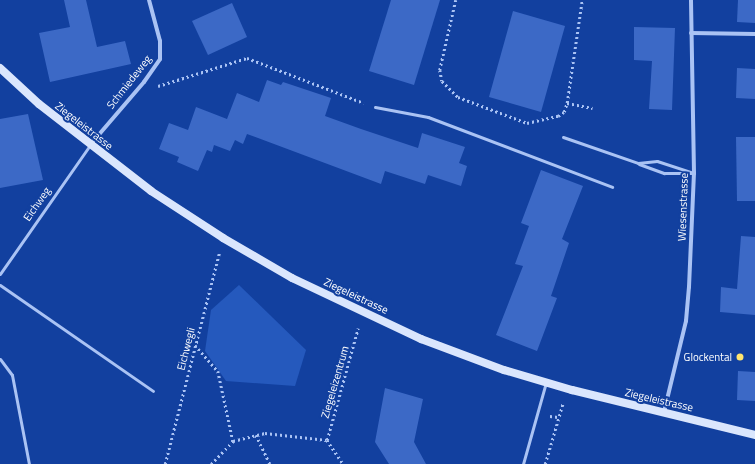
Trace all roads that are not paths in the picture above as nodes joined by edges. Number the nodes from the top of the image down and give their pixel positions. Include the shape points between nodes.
1 (149, 0) edge
2 (692, 0) edge
3 (691, 33) junction
4 (755, 34) edge
5 (0, 68) edge
6 (375, 107) road end
7 (563, 137) dead end
8 (90, 145) junction
9 (638, 163) junction
10 (694, 173) junction
11 (612, 187) dead end
12 (0, 274) edge
13 (0, 285) edge
14 (0, 359) edge
15 (546, 382) junction
16 (153, 390) dead end
17 (664, 413) junction
18 (755, 435) edge
19 (29, 464) edge
20 (523, 464) edge

1 - 8 street, Schmiedeweg via 161,51 157,66
2 - 3 street, Wiesenstrasse
3 - 4 street
3 - 10 street, Wiesenstrasse
5 - 8 street, Ziegeleistrasse via 37,103
6 - 11 lane via 428,116
7 - 9 lane
8 - 12 lane, Eichweg
8 - 15 street, Ziegeleistrasse via 151,191 223,238 292,278 421,339
9 - 10 lane via 664,173
9 - 10 lane via 657,161
10 - 17 street, Wiesenstrasse via 686,321
13 - 16 lane
14 - 19 lane via 12,375
15 - 17 street, Ziegeleistrasse
15 - 20 lane
17 - 18 street, Ziegeleistrasse

